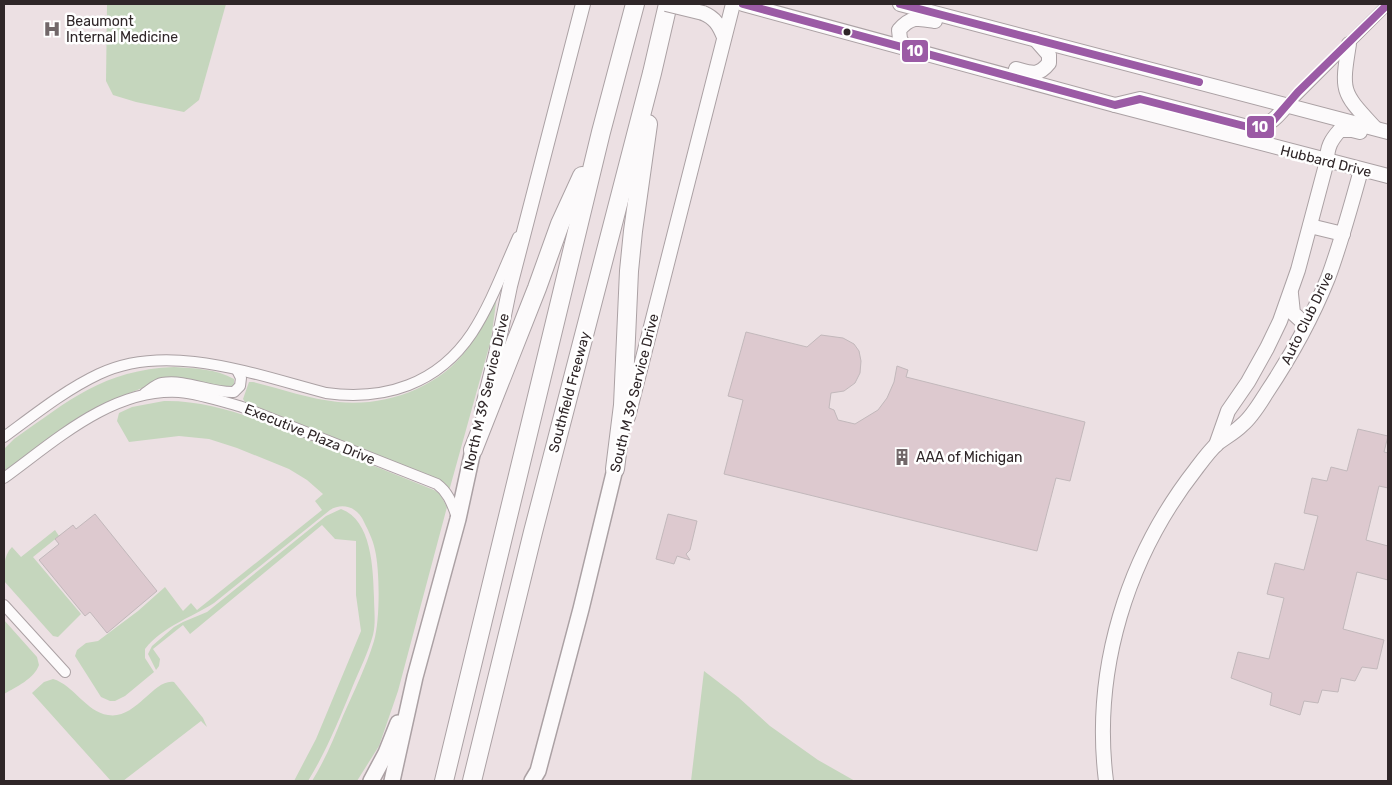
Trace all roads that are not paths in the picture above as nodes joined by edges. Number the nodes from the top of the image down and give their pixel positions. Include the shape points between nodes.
1 (583, 4) edge
2 (635, 4) edge
3 (667, 4) edge
4 (733, 4) edge
5 (743, 4) edge
6 (900, 4) edge
7 (1388, 4) edge
8 (970, 22) junction
9 (724, 37) junction
10 (1036, 39) junction
11 (1348, 44) junction
12 (905, 48) junction
13 (928, 54) junction
14 (652, 73) junction
15 (1115, 105) junction
16 (1286, 106) junction
17 (1382, 131) edge
18 (601, 132) junction
19 (1388, 140) edge
20 (1327, 161) junction
21 (1361, 170) junction
22 (1388, 176) edge
23 (527, 218) junction
24 (1310, 226) junction
25 (1343, 234) junction
26 (1291, 293) junction
27 (1306, 325) junction
28 (1268, 348) junction
29 (1287, 360) junction
30 (237, 370) junction
31 (140, 396) junction
32 (5, 436) edge
33 (1216, 444) junction
34 (472, 450) junction
35 (615, 469) junction
36 (4, 478) edge
37 (458, 519) junction
38 (4, 605) edge
39 (64, 672) dead end
40 (415, 677) junction
41 (535, 778) edge
42 (371, 781) edge
43 (392, 781) edge
44 (444, 781) edge
45 (472, 781) edge
46 (1106, 781) edge

1 - 23 street, North M 39 Service Drive
2 - 18 highway, Southfield Freeway
3 - 9 street, bridge via 713,17
3 - 14 highway, Southfield Freeway
4 - 9 street, South M 39 Service Drive
5 - 12 street, Hubbard Drive
6 - 8 street
7 - 11 street
8 - 10 street
8 - 12 street via 951,24 917,18 906,22 900,30 900,40
9 - 35 street, South M 39 Service Drive
10 - 13 street via 1048,55 1049,63 1044,70 1034,74 948,51
10 - 16 street
11 - 16 street
11 - 17 street via 1345,90 1352,103
12 - 13 street, Hubbard Drive
13 - 15 street, Hubbard Drive
14 - 35 highway via 648,131 629,271 623,406
14 - 45 highway, Southfield Freeway
15 - 16 street via 1140,99 1248,128 1262,127 1273,121
15 - 20 street, Hubbard Drive
16 - 17 street
18 - 34 highway via 560,224
18 - 44 highway, Southfield Freeway
19 - 20 street, Auto Club Drive via 1340,130 1327,149
20 - 21 street, Hubbard Drive
20 - 24 street, Auto Club Drive
21 - 22 street, Hubbard Drive
21 - 25 street, Auto Club Drive
23 - 30 street via 473,332 452,358 425,378 405,387 362,396 326,393
23 - 34 street, North M 39 Service Drive
24 - 25 street
24 - 26 street, Auto Club Drive
25 - 27 street, Auto Club Drive via 1328,278
26 - 27 street via 1293,313
26 - 28 street, Auto Club Drive
27 - 29 street, Auto Club Drive
28 - 29 street
28 - 33 street, Auto Club Drive via 1228,411
29 - 33 street, Auto Club Drive via 1244,424
30 - 31 street, Executive Plaza Drive via 240,386 234,392 161,383
30 - 32 street via 174,360 122,365 72,388
31 - 36 street, Executive Plaza Drive via 121,401 88,418
31 - 37 street, Executive Plaza Drive via 178,392 242,407 437,484 449,496
33 - 46 street, Auto Club Drive via 1164,514 1125,597 1106,682 1102,739
34 - 37 main road, North M 39 Service Drive
35 - 41 main road, South M 39 Service Drive
37 - 40 main road, North M 39 Service Drive
38 - 39 street
40 - 42 main road via 386,753
40 - 43 main road, North M 39 Service Drive

